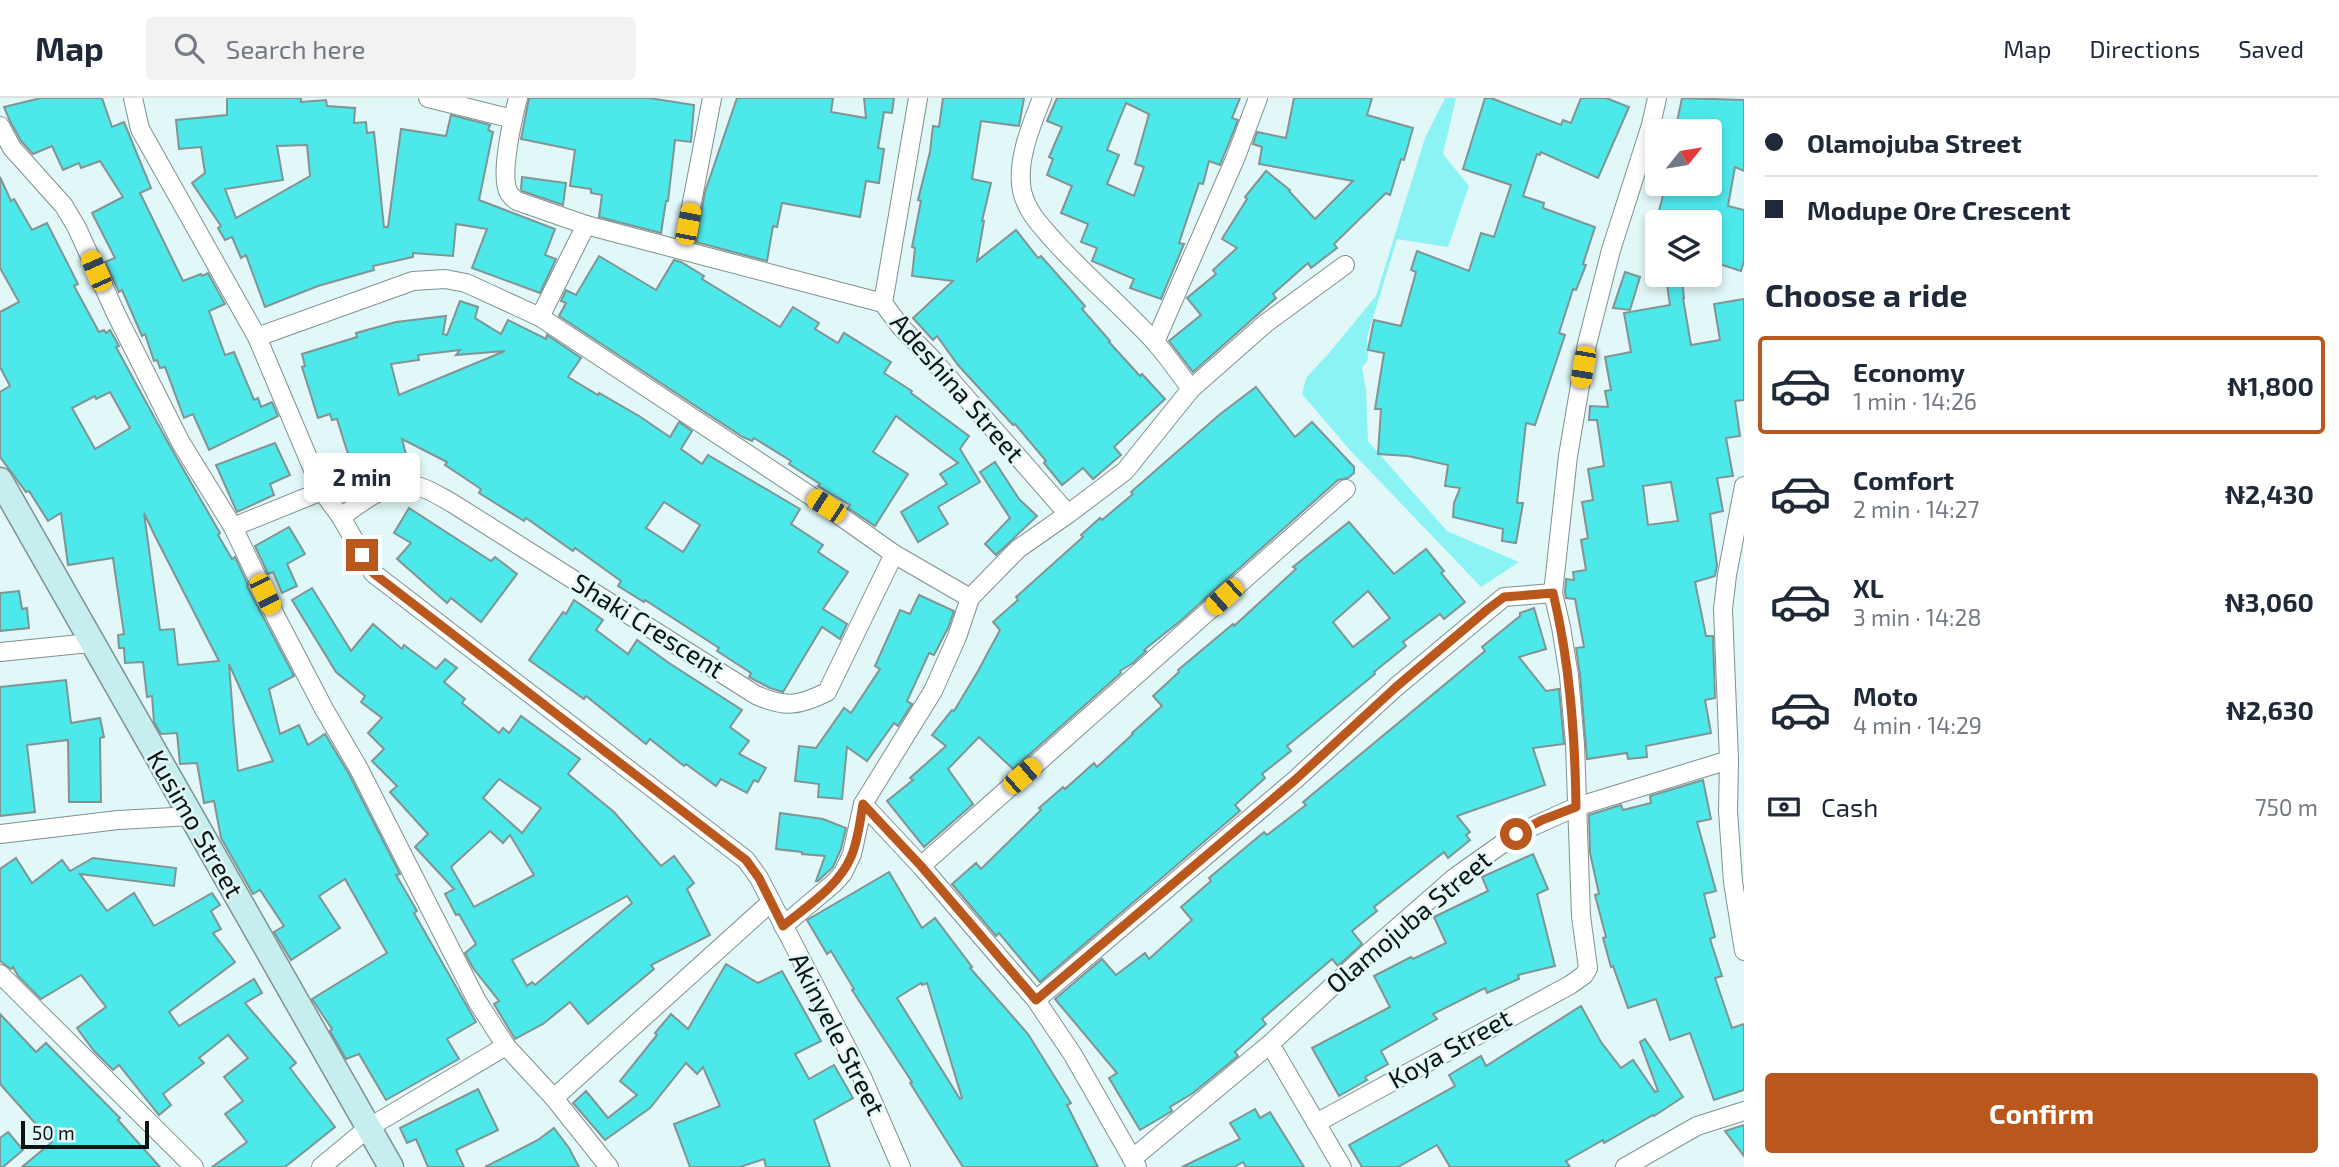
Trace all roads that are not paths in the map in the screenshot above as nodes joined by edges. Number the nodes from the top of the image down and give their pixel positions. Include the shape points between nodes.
1 (132, 98) edge
2 (428, 98) edge
3 (518, 98) edge
4 (712, 98) edge
5 (919, 98) edge
6 (1042, 98) edge
7 (1258, 98) edge
8 (1657, 98) edge
9 (513, 119) junction
10 (0, 126) edge
11 (586, 225) junction
12 (683, 249) junction
13 (1345, 265) dead end
14 (883, 303) junction
15 (540, 317) junction
16 (257, 337) junction
17 (1155, 342) junction
18 (1191, 389) junction
19 (0, 481) edge
20 (1744, 486) edge
21 (1346, 489) dead end
22 (322, 491) junction
23 (1068, 514) junction
24 (341, 517) junction
25 (233, 527) junction
26 (894, 554) junction
27 (1553, 593) junction
28 (970, 598) junction
29 (90, 643) junction
30 (0, 652) edge
31 (1729, 760) junction
32 (863, 804) junction
33 (1576, 807) junction
34 (192, 816) junction
35 (0, 834) edge
36 (921, 866) junction
37 (771, 902) junction
38 (783, 926) junction
39 (1744, 951) edge
40 (0, 974) edge
41 (1036, 1000) junction
42 (1270, 1044) junction
43 (506, 1046) junction
44 (554, 1098) junction
45 (1744, 1111) edge
46 (1317, 1123) junction
47 (368, 1128) junction
48 (1134, 1163) edge
49 (194, 1167) edge
50 (321, 1167) edge
51 (391, 1167) edge
52 (609, 1167) edge
53 (901, 1167) edge
54 (1342, 1167) edge
55 (1625, 1167) edge

1 - 16 street, Akinyele Street via 141,129
2 - 9 street
3 - 9 street
4 - 12 street
5 - 14 street
6 - 17 street via 1021,171 1025,203 1080,269
7 - 17 street
8 - 27 street via 1587,344 1568,456
9 - 11 street, Adeshina Street via 505,178 509,193 517,201
10 - 25 street via 12,148 64,206 77,228 181,443
11 - 12 street, Adeshina Street
11 - 15 street
12 - 14 street, Adeshina Street
13 - 18 street via 1266,323
14 - 23 street, Adeshina Street
15 - 16 street via 466,283 413,281
15 - 26 street
16 - 22 street, Akinyele Street
17 - 18 street
18 - 23 street via 1125,471
19 - 29 street, Kusimo Street
20 - 31 street via 1723,609
21 - 36 street
22 - 24 street, Akinyele Street
22 - 25 street
23 - 28 street via 1018,549
24 - 26 street, Shaki Crescent via 395,485 417,486 452,503 757,695 789,705 827,692
24 - 37 street, Akinyele Street via 373,573 730,846 746,860
25 - 43 street via 477,1001
26 - 28 street
27 - 33 street via 1569,676
27 - 41 street via 1504,597
28 - 32 street via 933,691
29 - 30 street
29 - 34 street, Kusimo Street
31 - 33 street, Olamojuba Street
31 - 39 street via 1733,882
32 - 36 street
32 - 38 street via 843,873
33 - 42 street, Olamojuba Street via 1516,834 1454,878
33 - 46 street, Koya Street via 1588,968 1584,975
34 - 35 street
34 - 47 street, Kusimo Street
36 - 41 street
37 - 38 street, Akinyele Street
37 - 44 street
38 - 53 street, Akinyele Street via 862,1077
40 - 49 street
41 - 48 street
42 - 46 street
42 - 48 street, Olamojuba Street
43 - 44 street
43 - 47 street
44 - 52 street
45 - 55 street via 1697,1126
46 - 54 street
47 - 50 street
47 - 51 street, Kusimo Street

